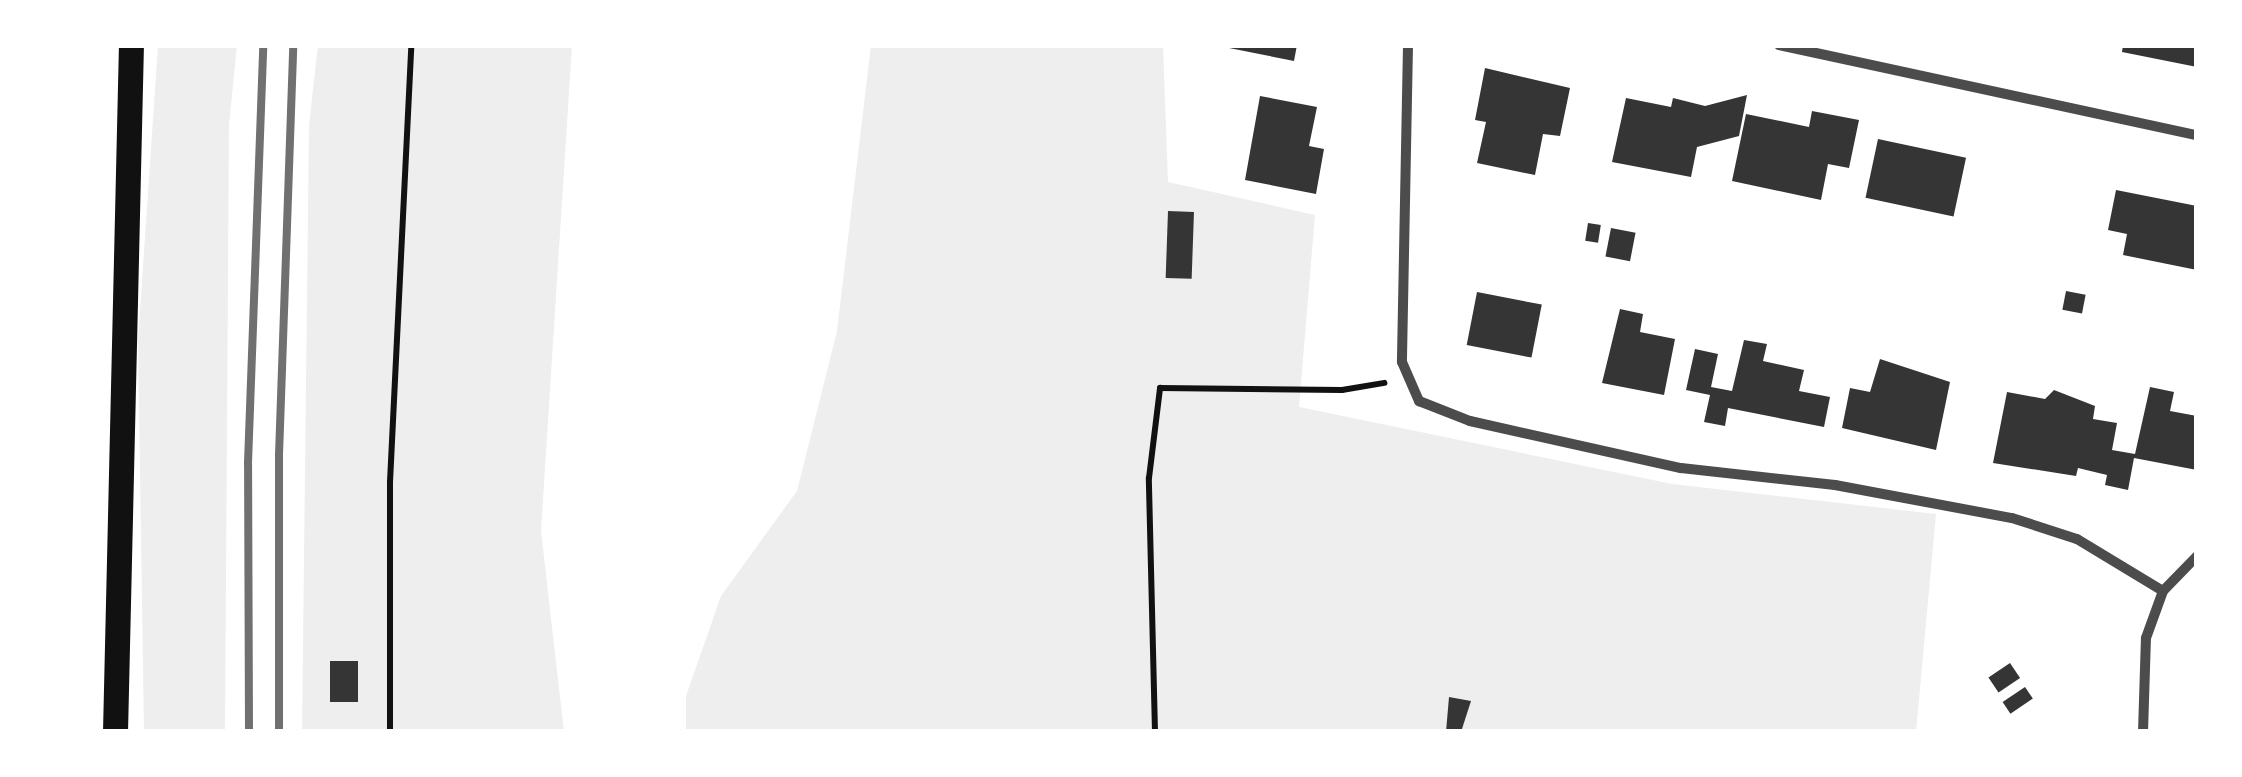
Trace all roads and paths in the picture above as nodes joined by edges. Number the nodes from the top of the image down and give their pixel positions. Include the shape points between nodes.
1 (131, 45) edge
2 (411, 45) edge
3 (1408, 45) edge
4 (1779, 45) edge
5 (2197, 134) edge
6 (1409, 379) junction
7 (2197, 556) edge
8 (2163, 591) junction
9 (115, 732) edge
10 (390, 732) edge
11 (1155, 732) edge
12 (2144, 732) edge

1 - 9 main road
2 - 10 path via 390,482
3 - 6 street via 1402,362
4 - 5 street
6 - 8 street via 1419,401 1470,421 1681,468 1835,485 2012,518 2078,539
6 - 11 path via 1342,390 1160,388 1149,478
7 - 8 street
8 - 12 street via 2146,638

